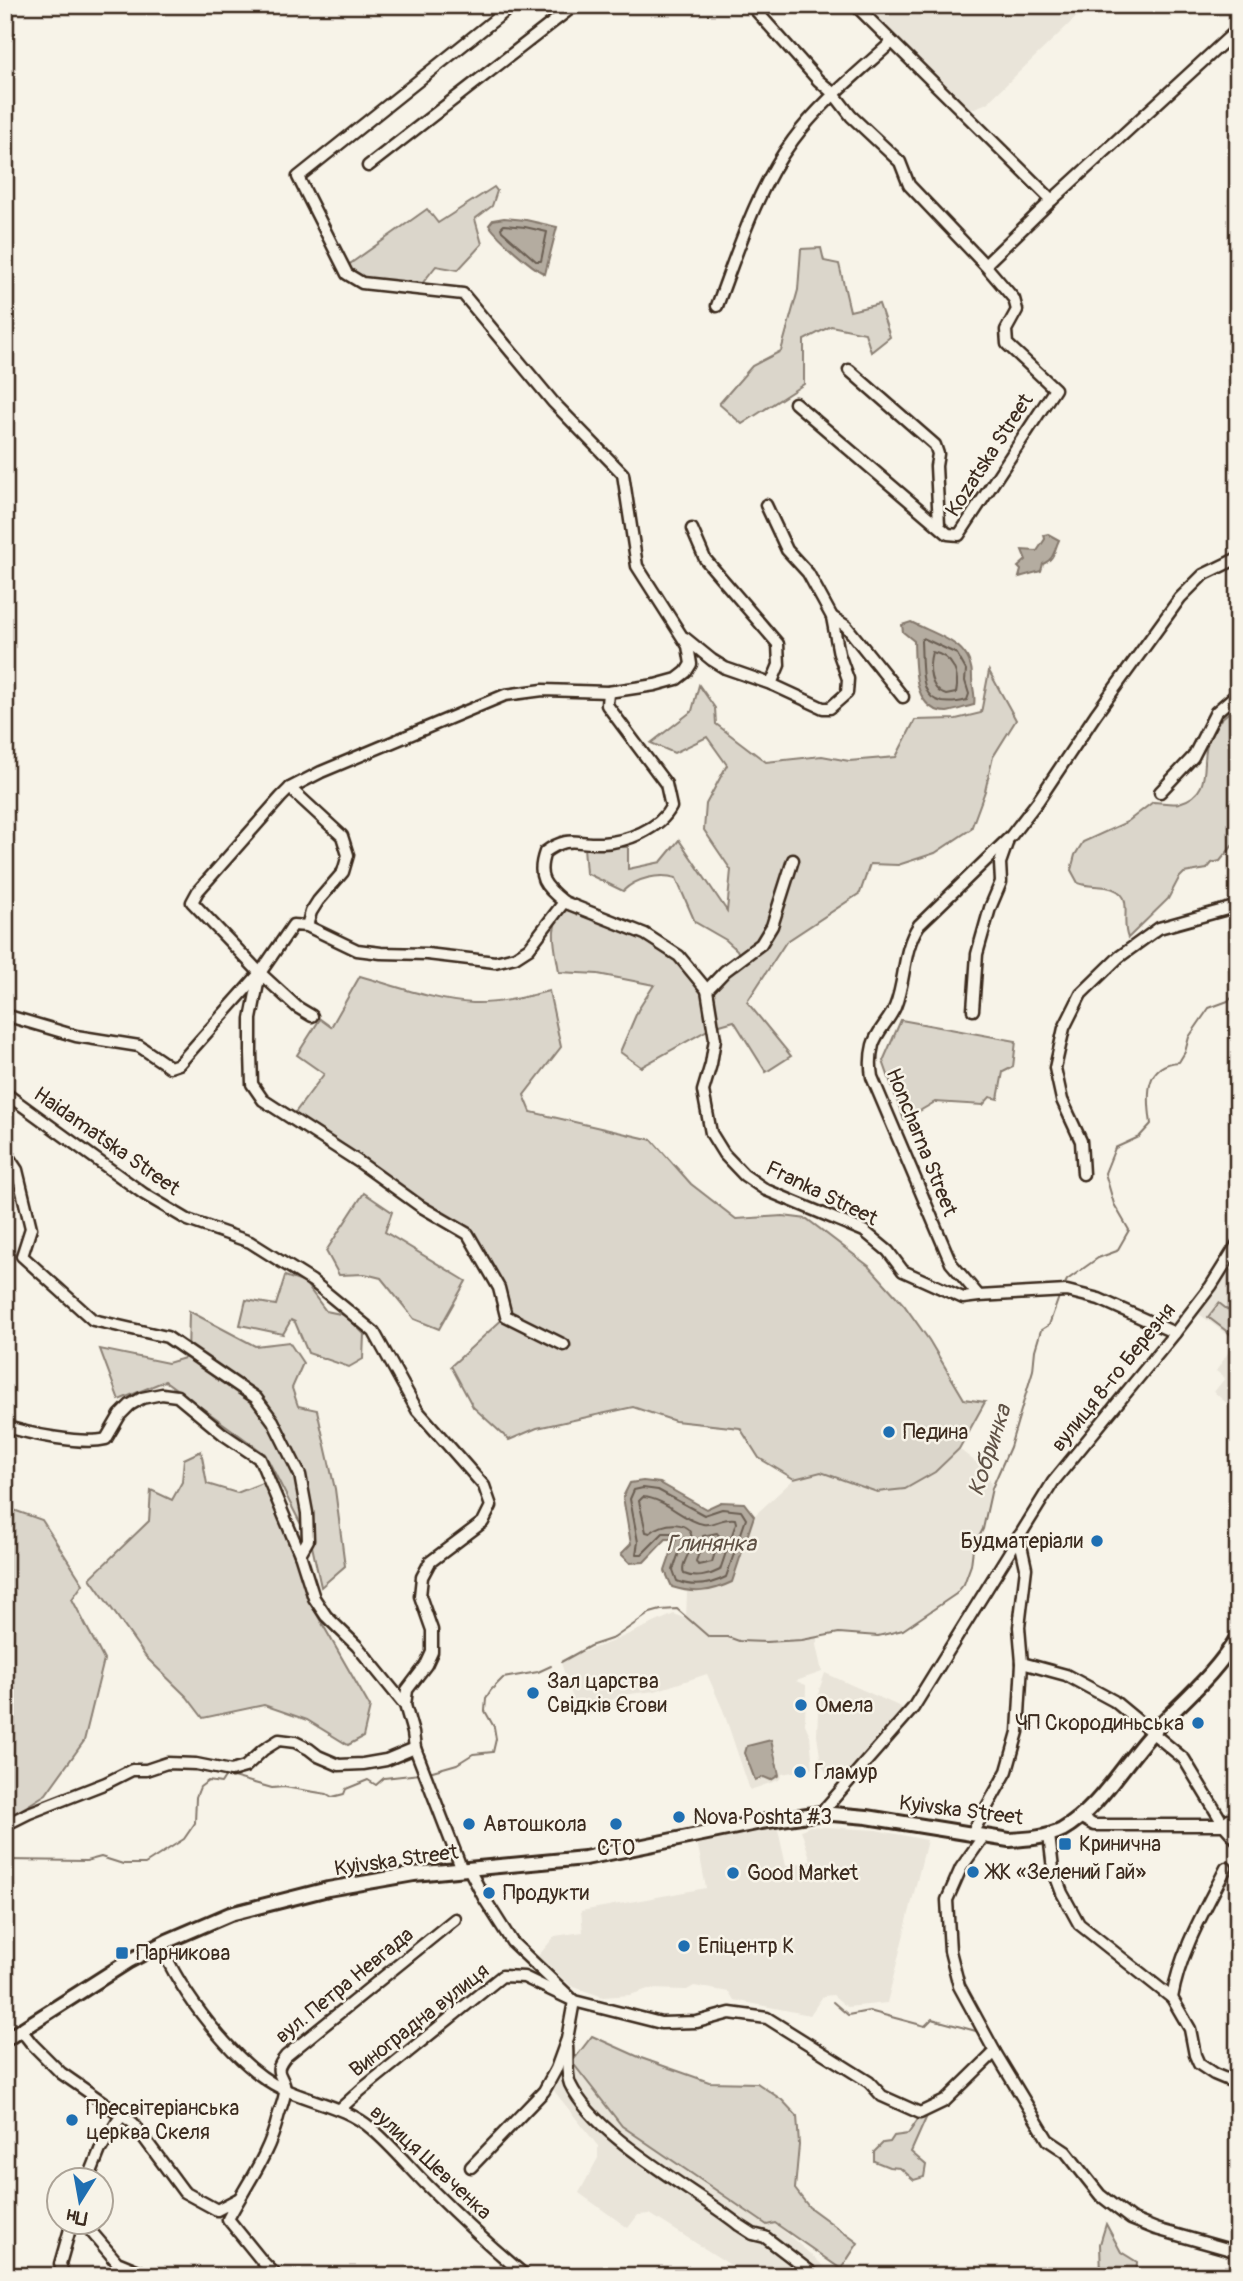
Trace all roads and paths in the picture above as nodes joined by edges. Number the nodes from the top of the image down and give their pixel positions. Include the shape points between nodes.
1 (513, 5) edge
2 (575, 5) edge
3 (751, 5) edge
4 (855, 5) edge
5 (1238, 29) edge
6 (892, 42) junction
7 (834, 94) junction
8 (368, 166) dead end
9 (1052, 200) junction
10 (985, 265) junction
11 (717, 306) dead end
12 (849, 370) dead end
13 (796, 403) dead end
14 (766, 505) dead end
15 (939, 525) junction
16 (692, 529) dead end
17 (1237, 560) edge
18 (831, 617) junction
19 (682, 635) junction
20 (771, 684) junction
21 (608, 692) junction
22 (1238, 693) edge
23 (903, 697) dead end
24 (290, 788) junction
25 (1160, 792) dead end
26 (1011, 836) junction
27 (793, 860) dead end
28 (564, 902) junction
29 (1238, 906) edge
30 (307, 926) junction
31 (260, 973) junction
32 (707, 990) junction
33 (973, 1010) dead end
34 (5, 1015) edge
35 (312, 1016) dead end
36 (5, 1093) edge
37 (5, 1152) edge
38 (1083, 1174) dead end
39 (1238, 1243) edge
40 (979, 1296) junction
41 (1175, 1333) junction
42 (564, 1345) dead end
43 (5, 1426) edge
44 (1019, 1536) junction
45 (300, 1554) junction
46 (1238, 1636) edge
47 (1022, 1662) junction
48 (405, 1705) junction
49 (1152, 1733) junction
50 (415, 1748) junction
51 (821, 1813) junction
52 (1080, 1817) junction
53 (1238, 1818) edge
54 (5, 1825) edge
55 (1224, 1825) junction
56 (1049, 1835) junction
57 (977, 1836) junction
58 (1238, 1841) edge
59 (1226, 1868) dead end
60 (466, 1869) junction
61 (455, 1919) dead end
62 (161, 1944) junction
63 (1172, 1998) junction
64 (574, 2001) junction
65 (21, 2030) junction
66 (566, 2039) junction
67 (5, 2040) edge
68 (995, 2052) junction
69 (1238, 2084) edge
70 (285, 2090) junction
71 (340, 2109) junction
72 (121, 2116) junction
73 (93, 2166) edge
74 (471, 2167) dead end
75 (239, 2199) junction
76 (68, 2236) edge
77 (95, 2236) edge
78 (1238, 2252) edge
79 (64, 2276) edge
80 (150, 2276) edge
81 (277, 2276) edge
82 (526, 2276) edge
83 (816, 2276) edge

1 - 19 street via 298,177 347,274 362,283 463,294 553,402 624,474 637,566
2 - 8 street
3 - 7 street, Kozatska Street
4 - 6 street
5 - 9 street
6 - 7 street
6 - 9 street
7 - 10 street, Kozatska Street via 900,162 909,185
7 - 11 street via 773,170
9 - 10 street
10 - 15 street, Kozatska Street via 1014,299 1017,310 1006,330 1007,344 1055,389 959,535 948,534
12 - 15 street via 935,445
13 - 15 street
14 - 18 street via 787,550 808,573
16 - 20 street via 705,559 778,644 779,665
17 - 26 street, Honcharna Street via 1203,575 1180,598
18 - 20 street via 848,679 847,693 830,708 823,708
18 - 23 street via 846,626
19 - 20 street via 725,668
19 - 21 street via 691,664 677,679
21 - 24 street via 543,690 505,695
21 - 28 street via 607,705 666,784 671,807 666,816 642,832 621,840 559,842 545,852 540,872 543,881
22 - 25 street via 1216,712 1193,757
24 - 30 street via 342,836 348,855 343,872 311,912
24 - 31 street via 192,902
26 - 33 street, Honcharna Street via 1002,853 1002,882 976,954
26 - 40 street, Honcharna Street via 931,911 911,936 894,1009 874,1040 870,1060 872,1077 951,1263
27 - 32 street via 772,926 761,944
28 - 30 street via 529,948 495,962 357,950
28 - 32 street via 645,934 679,956
29 - 38 street via 1158,928 1081,994 1064,1028 1055,1068 1062,1100 1082,1141
30 - 31 street via 293,925
31 - 34 street via 179,1064 170,1067 139,1046 76,1036
31 - 35 street
31 - 42 street via 251,1019 251,1053 252,1084 263,1100 468,1234 499,1288 506,1316
32 - 40 street, Franka Street via 715,1039 703,1091 711,1133 724,1154 766,1190 864,1231 903,1271 963,1298
36 - 48 street, Haidamatska Street via 144,1194 188,1220 250,1242 312,1281 374,1332 418,1410 484,1486 489,1514 430,1562 422,1577 420,1596 432,1630 432,1652 407,1690
37 - 45 street via 17,1170 31,1228 22,1256 93,1320 167,1337 256,1398 273,1421 300,1475 308,1540
39 - 41 street, вулиця 8-го Березня
40 - 41 street via 1062,1291 1099,1299
41 - 44 street, вулиця 8-го Березня via 1053,1482
43 - 45 street via 94,1442 106,1439 120,1415 142,1398 177,1396 260,1459
44 - 47 street via 1026,1568 1019,1627
44 - 51 street, вулиця 8-го Березня via 913,1708
45 - 48 street via 314,1598 326,1616
46 - 49 main road, Kyivska Street via 1213,1671
47 - 49 street via 1066,1675 1114,1701
47 - 57 street via 1018,1732 1007,1771
48 - 50 street
49 - 52 main road, Kyivska Street
49 - 55 street via 1184,1759
50 - 54 street via 386,1760 339,1765 295,1742 279,1740 245,1767 231,1771 167,1763 132,1770
50 - 60 street
51 - 57 main road, Kyivska Street
51 - 60 main road, Kyivska Street via 585,1858
52 - 55 street via 1094,1825
52 - 56 main road, Kyivska Street
53 - 55 street
55 - 58 street
56 - 57 main road, Kyivska Street via 1009,1840
56 - 63 street via 1053,1869 1079,1924
57 - 68 street via 947,1900 950,1951 959,1986
59 - 63 street via 1193,1933
60 - 62 main road, Kyivska Street via 361,1882 267,1903
60 - 64 street via 512,1942
61 - 70 street, вул. Петра Невгада via 286,2056 278,2070
62 - 65 main road, Kyivska Street
62 - 70 street, вулиця Шевченка via 179,1984 239,2057
63 - 69 street via 1190,2029 1199,2064
64 - 66 street
64 - 68 street, Виноградна вулиця via 661,2023 697,2022 730,2013 766,2018 869,2081 882,2096 920,2113 945,2101
64 - 71 street, Виноградна вулиця via 524,1977 502,1976
65 - 67 main road, Kyivska Street
65 - 72 street via 61,2073
66 - 74 street via 544,2091
66 - 83 street via 569,2082 594,2118
68 - 78 street via 1048,2140 1066,2152 1116,2208 1156,2230
70 - 71 street, вулиця Шевченка
70 - 75 street, вул. Петра Невгада via 261,2165
71 - 82 street, вулиця Шевченка via 370,2127
72 - 73 street
72 - 75 street via 133,2123 184,2192 217,2210
75 - 81 street via 228,2219
76 - 79 street via 60,2264
77 - 80 street via 117,2262

